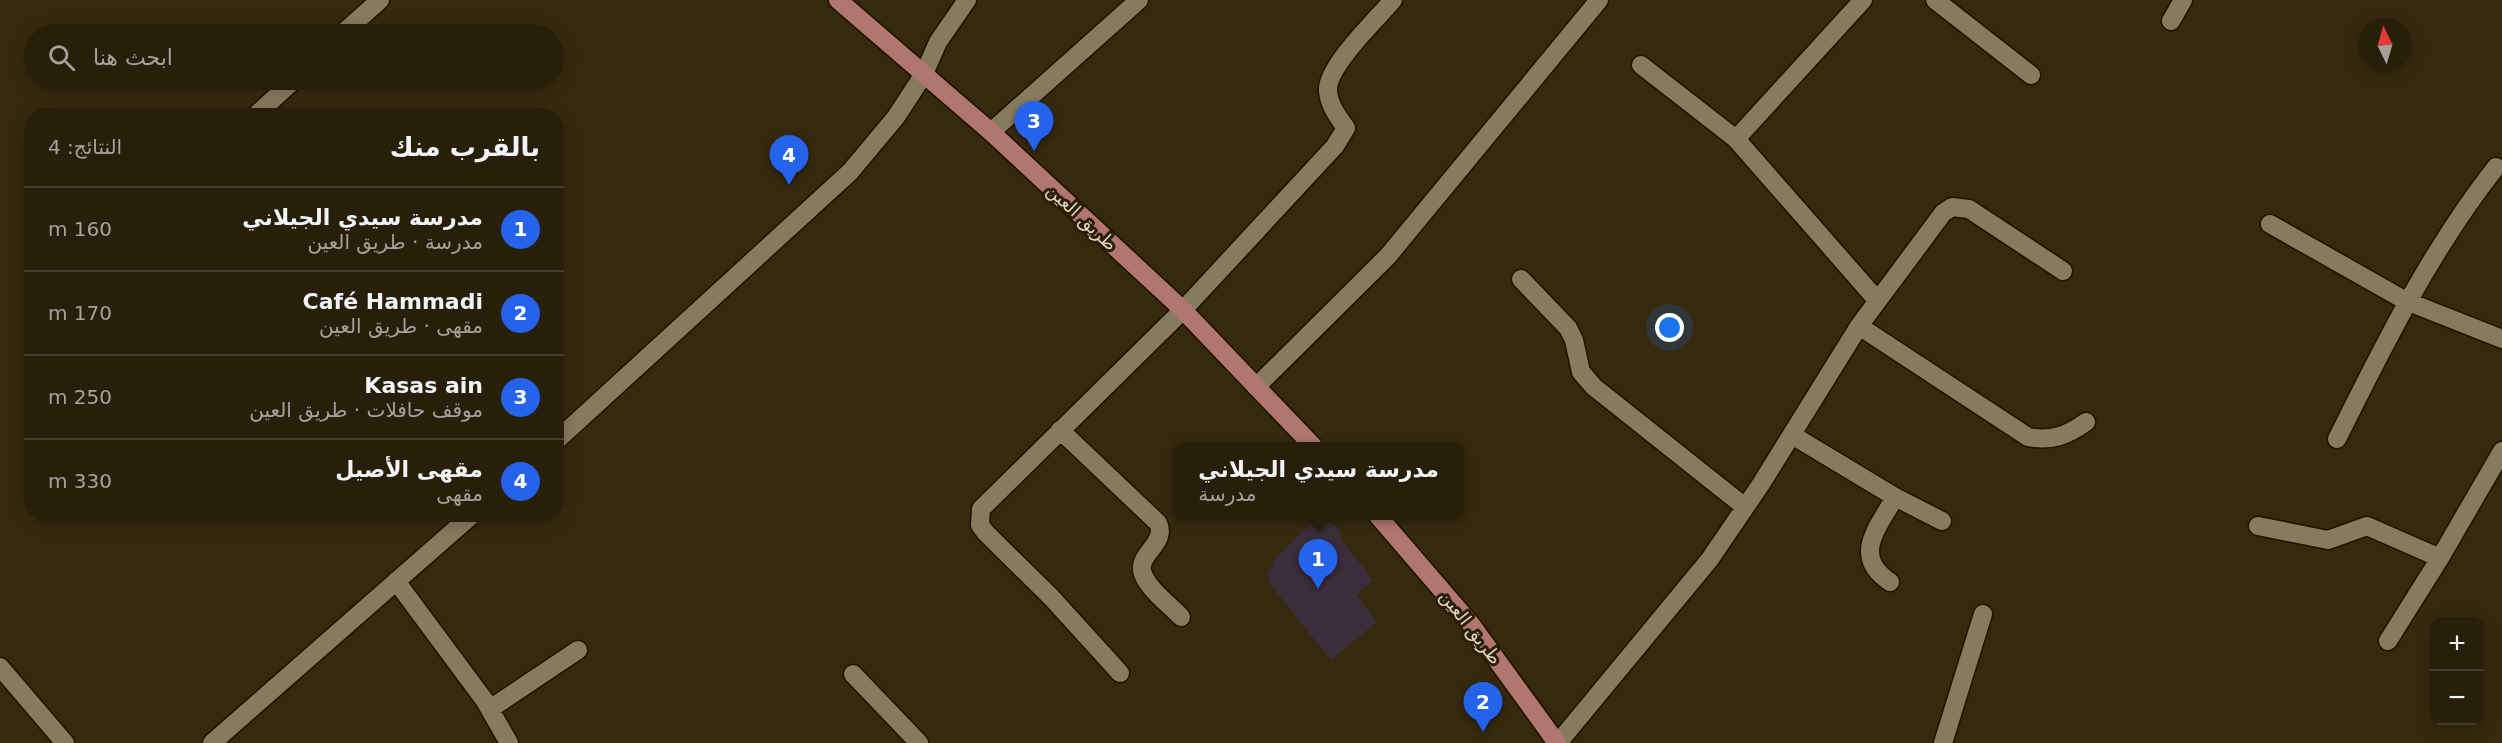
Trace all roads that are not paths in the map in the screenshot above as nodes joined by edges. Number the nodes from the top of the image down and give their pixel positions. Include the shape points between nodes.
1 (380, 0) edge
2 (838, 0) edge
3 (967, 0) edge
4 (1139, 0) edge
5 (1393, 0) edge
6 (1599, 0) edge
7 (1863, 0) edge
8 (1935, 0) edge
9 (2182, 0) edge
10 (360, 7) edge
11 (2171, 21) dead end
12 (349, 24) edge
13 (1641, 64) dead end
14 (924, 74) junction
15 (2031, 75) dead end
16 (283, 90) edge
17 (264, 108) edge
18 (991, 132) junction
19 (1736, 139) junction
20 (2496, 167) dead end
21 (2270, 224) dead end
22 (2063, 271) dead end
23 (1521, 279) dead end
24 (1877, 300) junction
25 (2406, 301) junction
26 (1184, 310) junction
27 (1859, 326) junction
28 (2502, 339) edge
29 (1256, 387) junction
30 (2086, 422) dead end
31 (1060, 430) junction
32 (564, 434) edge
33 (1792, 435) junction
34 (2337, 439) dead end
35 (1308, 442) edge
36 (2502, 451) edge
37 (1894, 497) junction
38 (1746, 507) junction
39 (1381, 520) edge
40 (1942, 521) dead end
41 (464, 522) edge
42 (2258, 526) dead end
43 (2440, 558) junction
44 (396, 581) junction
45 (1890, 582) dead end
46 (1983, 614) dead end
47 (1181, 617) dead end
48 (2388, 641) dead end
49 (578, 650) dead end
50 (0, 667) edge
51 (1120, 673) dead end
52 (853, 674) dead end
53 (490, 709) junction
54 (65, 743) edge
55 (212, 743) edge
56 (509, 743) edge
57 (919, 743) edge
58 (1558, 743) edge
59 (1943, 743) edge

1 - 10 street
2 - 14 main road, طريق العين
3 - 14 street via 938,42
4 - 18 street
5 - 26 street via 1330,78 1330,99 1347,128 1335,146
6 - 29 street via 1388,256
7 - 19 street
8 - 15 street
9 - 11 street
10 - 12 street
13 - 19 street
14 - 18 main road, طريق العين
14 - 32 street via 881,138 825,197
16 - 17 street
18 - 26 main road, طريق العين
19 - 24 street
20 - 25 street via 2466,205
21 - 25 street
22 - 24 street via 1969,209 1952,207 1943,213
23 - 38 street via 1568,328 1581,372 1594,387
24 - 27 street
25 - 28 street
25 - 34 street
26 - 29 main road, طريق العين
26 - 31 street
27 - 30 street via 2028,437 2059,437
27 - 33 street
29 - 35 main road, طريق العين
31 - 47 street via 1158,523 1160,537 1142,563 1142,572
31 - 51 street via 981,509 980,525
33 - 37 street
33 - 38 street
36 - 43 street
37 - 40 street
37 - 45 street via 1869,548 1875,570
38 - 58 street via 1699,573
39 - 58 main road, طريق العين via 1470,623
41 - 44 street
42 - 43 street via 2328,540 2367,526
43 - 48 street
44 - 53 street
44 - 55 street
46 - 59 street
49 - 53 street
50 - 54 street
52 - 57 street
53 - 56 street

